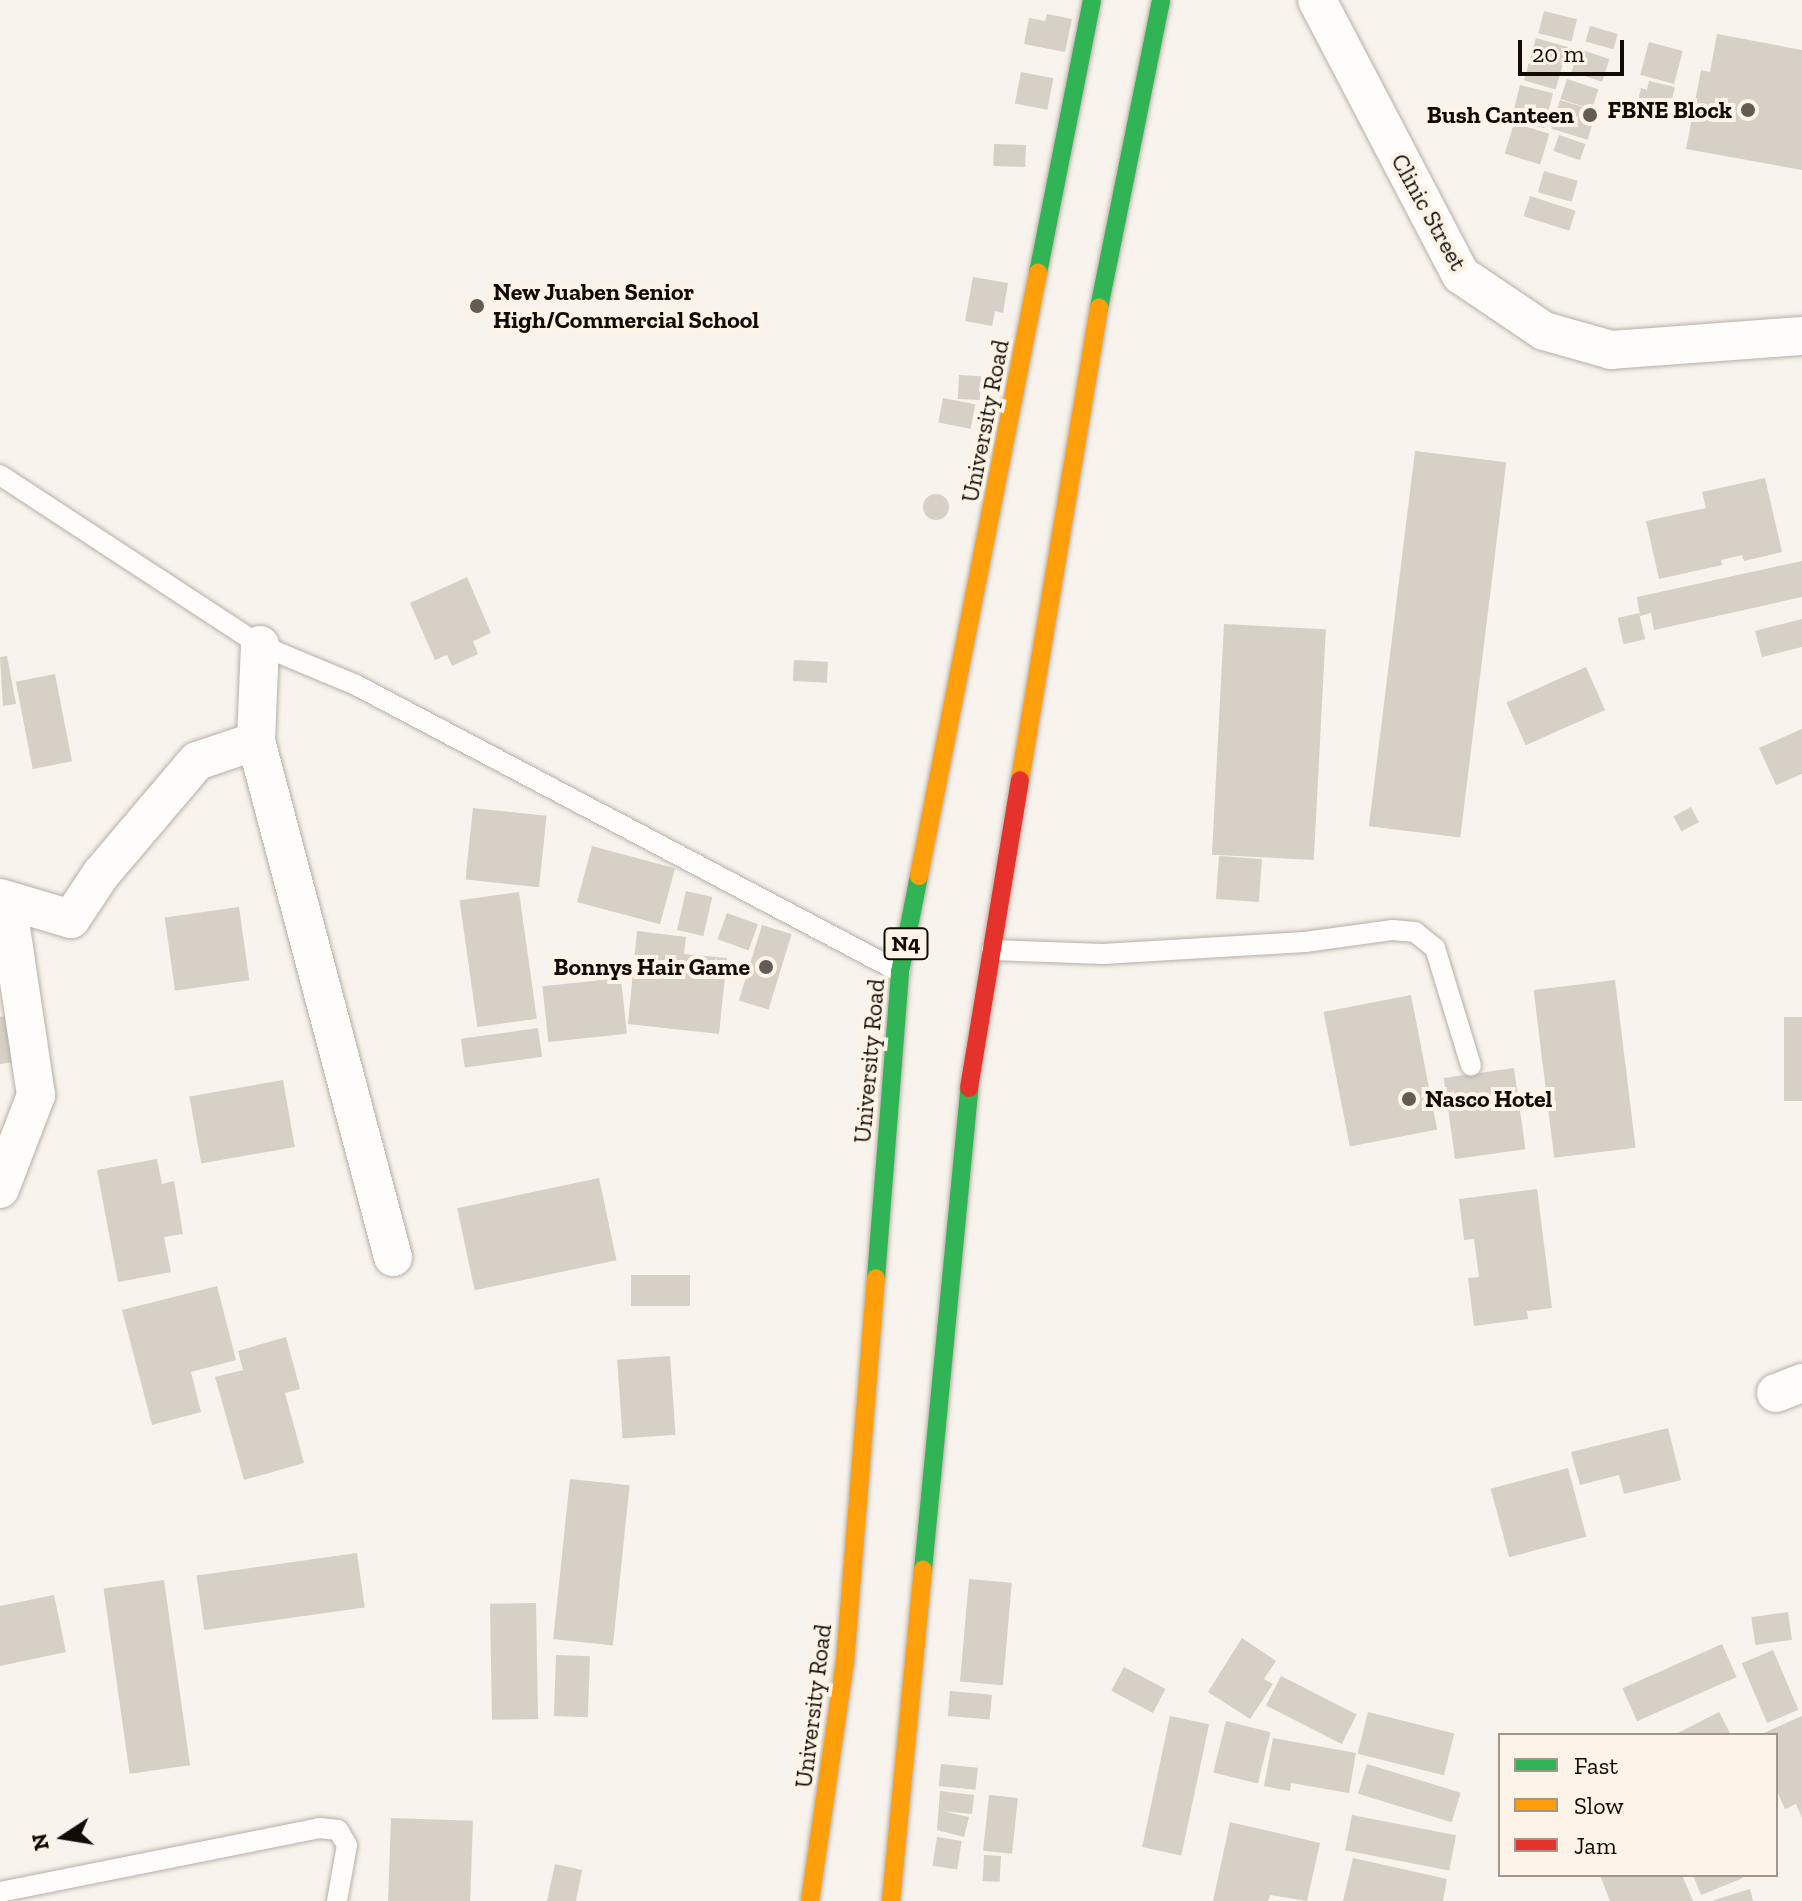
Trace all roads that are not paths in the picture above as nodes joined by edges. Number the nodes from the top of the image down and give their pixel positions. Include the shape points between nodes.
1 (1092, 0) edge
2 (1161, 0) edge
3 (1317, 0) edge
4 (1802, 336) edge
5 (0, 475) edge
6 (260, 645) junction
7 (256, 741) junction
8 (3, 899) edge
9 (992, 950) junction
10 (900, 972) junction
11 (1471, 1066) dead end
12 (0, 1189) edge
13 (393, 1257) dead end
14 (0, 1892) edge
15 (337, 1901) edge
16 (810, 1901) edge
17 (891, 1901) edge

1 - 10 highway, University Road / N4
2 - 9 highway via 1104,280
3 - 4 street, Clinic Street via 1461,275 1544,331 1611,350
5 - 6 lane
6 - 7 street
6 - 10 lane via 356,685
7 - 8 street via 197,761 101,874 71,919
7 - 13 street
8 - 12 street via 36,1095
9 - 11 lane via 1103,954 1415,932 1435,948
9 - 17 highway via 970,1081
10 - 16 highway, University Road / N4 via 845,1662
14 - 15 lane via 319,1828 338,1830 347,1845

